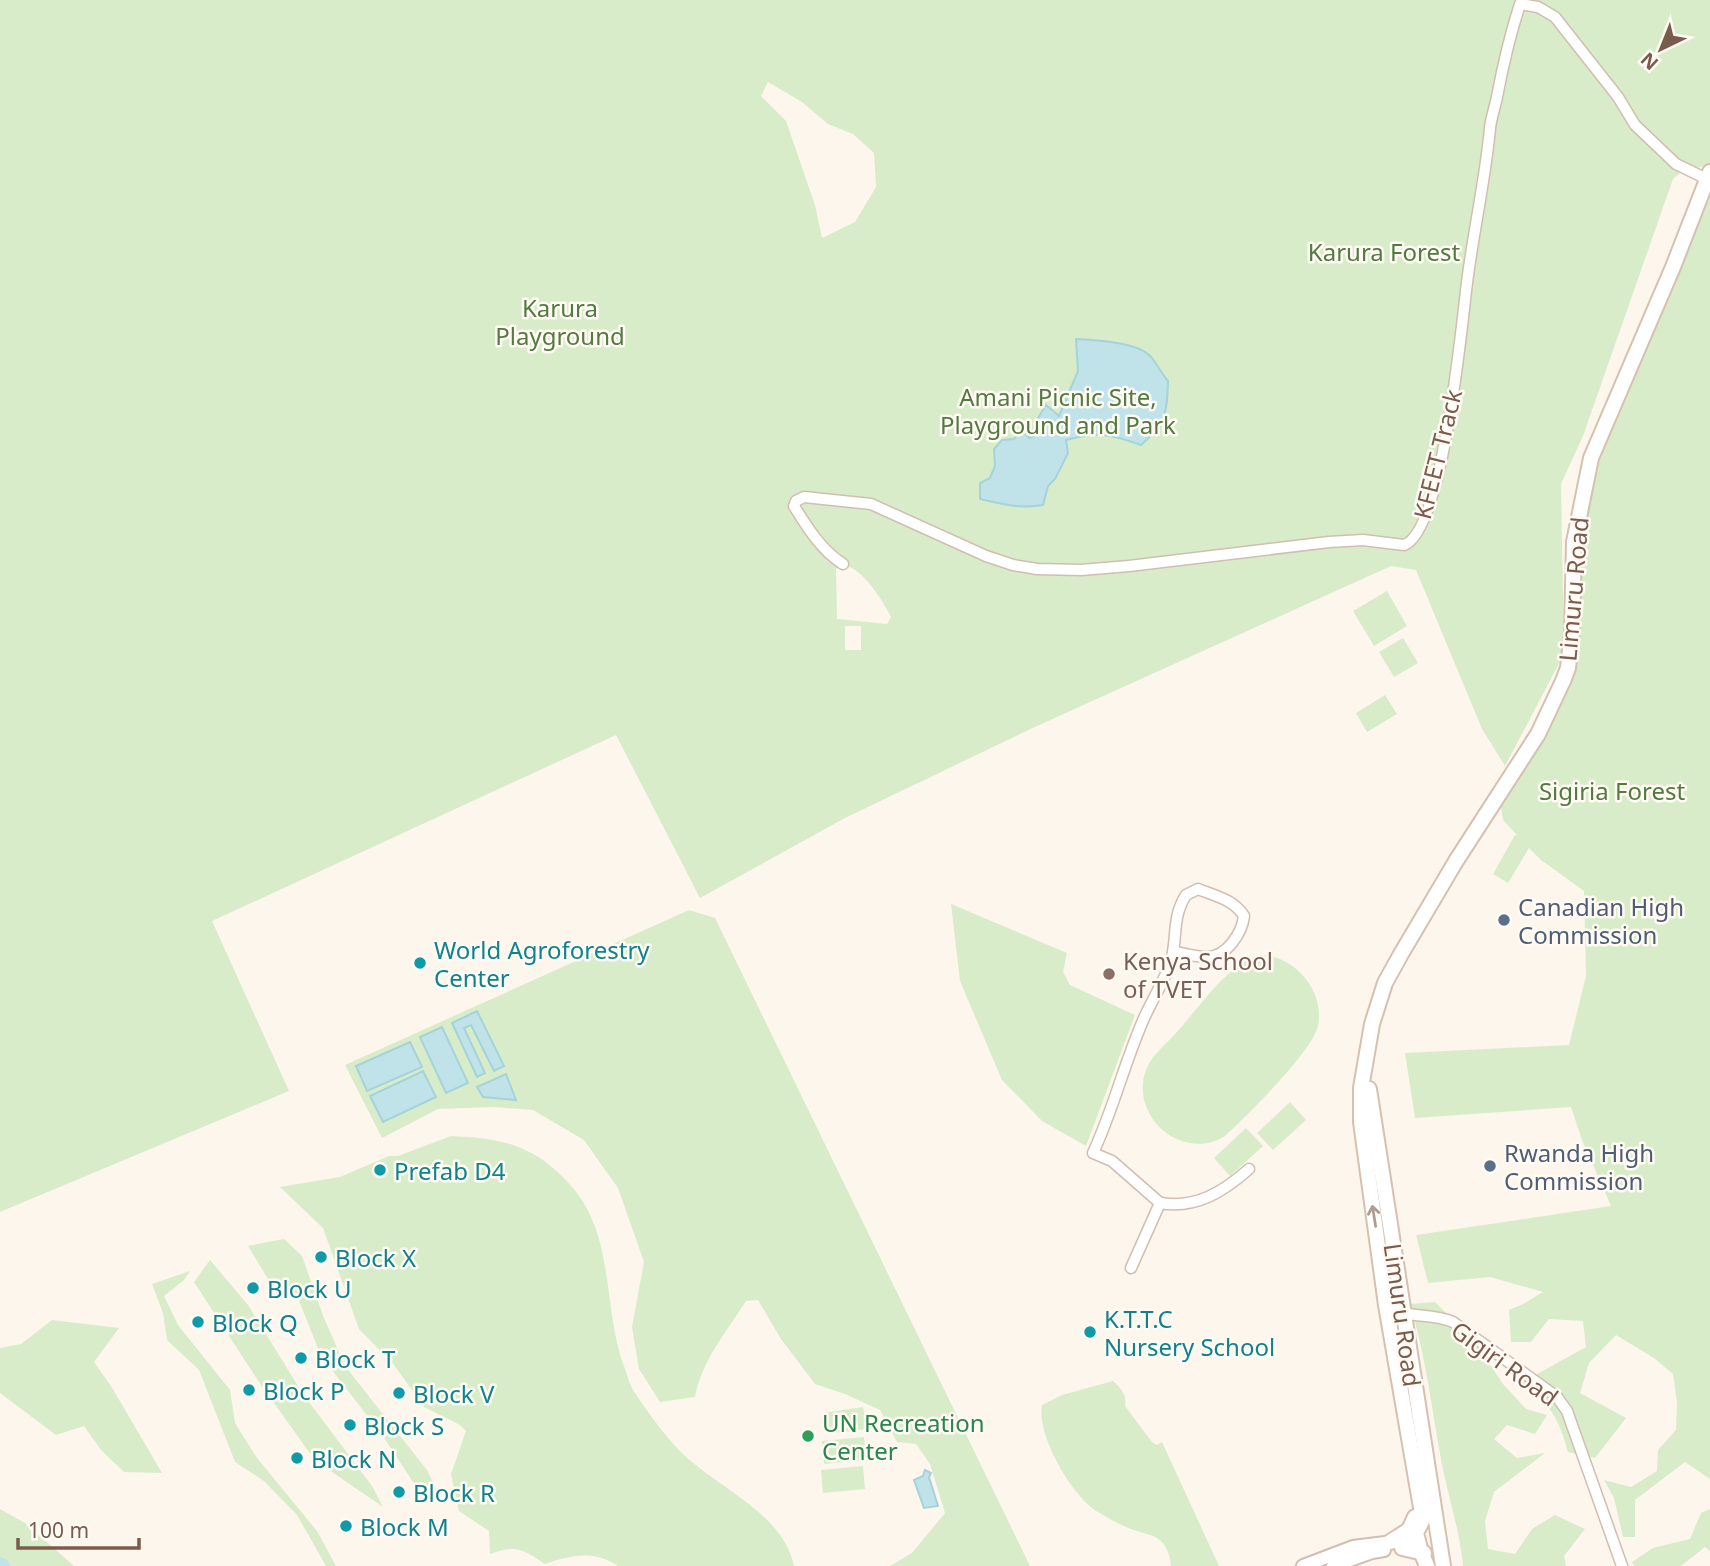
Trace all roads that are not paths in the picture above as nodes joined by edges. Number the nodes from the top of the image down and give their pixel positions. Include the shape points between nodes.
1 (1708, 176) edge
2 (843, 564) dead end
3 (1173, 951) junction
4 (1366, 1063) junction
5 (1249, 1169) dead end
6 (1160, 1203) junction
7 (1131, 1268) dead end
8 (1386, 1304) junction
9 (1402, 1314) junction
10 (1391, 1328) junction
11 (1402, 1353) junction
12 (1412, 1446) junction
13 (1425, 1530) junction
14 (1396, 1545) junction
15 (1439, 1547) junction
16 (1425, 1559) edge
17 (1303, 1566) edge
18 (1333, 1566) edge
19 (1443, 1566) edge
20 (1622, 1566) edge

1 - 2 street, KFEET Track via 1675,163 1635,125 1555,17 1520,4 1490,125 1445,444 1429,505 1410,543 1329,542 1129,566 1037,569 986,556 871,504 804,497 796,501 794,506 809,531
1 - 4 main road, Limuru Road via 1591,458 1574,542 1568,668 1544,723 1401,954 1375,1007
3 - 3 street via 1174,923 1186,895 1198,890 1220,897 1244,916 1238,935 1214,956
3 - 6 street via 1093,1153 1112,1161
8 -> 4 main road, Limuru Road via 1361,1122
4 - 9 main road, Limuru Road
5 - 6 street via 1208,1197 1176,1206
6 - 7 street
8 - 9 street
8 - 10 main road, Limuru Road
9 - 10 street
9 - 11 main road, Limuru Road
9 - 20 street, Gigiri Road via 1453,1322 1558,1397
10 - 11 main road, Limuru Road
11 - 12 main road, Limuru Road
11 - 13 main road, Limuru Road
12 - 13 main road, Limuru Road
12 - 14 main road via 1414,1522
13 - 14 street
13 - 15 main road, Limuru Road
13 - 16 main road via 1420,1549
14 - 16 main road
14 - 17 street via 1353,1547
14 - 18 street
15 - 16 main road
15 - 19 main road, Limuru Road

